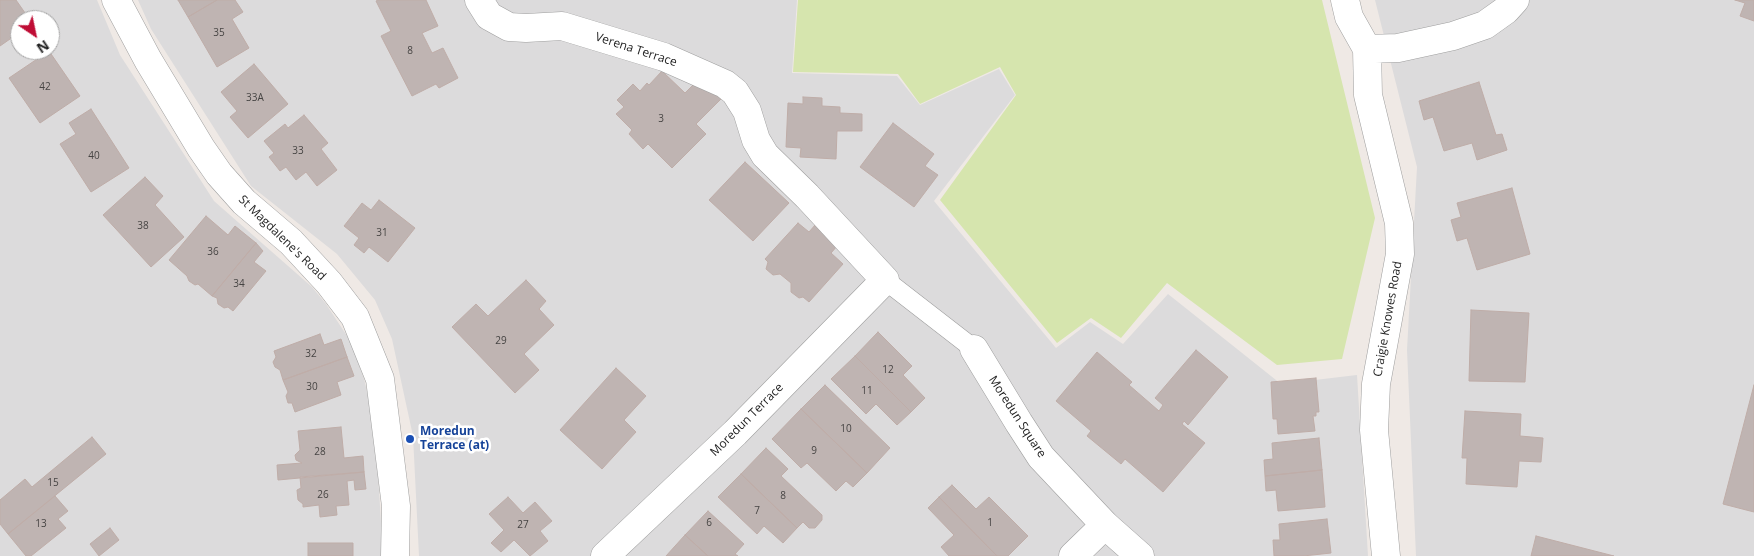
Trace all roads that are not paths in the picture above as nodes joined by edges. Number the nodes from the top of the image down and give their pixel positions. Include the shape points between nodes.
1 (116, 0) edge
2 (479, 0) edge
3 (1345, 0) edge
4 (1515, 0) edge
5 (1367, 49) junction
6 (886, 280) junction
7 (974, 349) joint
8 (1106, 525) junction
9 (395, 556) edge
10 (605, 556) edge
11 (1073, 556) edge
12 (1140, 556) edge
13 (1386, 556) edge

1 - 9 street, St Magdalene's Road via 148,60 219,174 244,202 291,242 355,317 380,379 396,506
2 - 6 street, Verena Terrace via 489,16 509,27 562,26 664,57 724,84 735,92 747,111 756,140 766,155
3 - 5 street, Craigie Knowes Road via 1349,17
4 - 5 street via 1485,25 1453,36 1398,48
5 - 13 street, Craigie Knowes Road via 1368,95 1399,224 1400,254 1376,384 1374,430
6 - 7 lane
6 - 10 street, Moredun Terrace via 735,433
7 - 8 street, Moredun Square via 1041,456
8 - 11 street
8 - 12 street, Moredun Square

